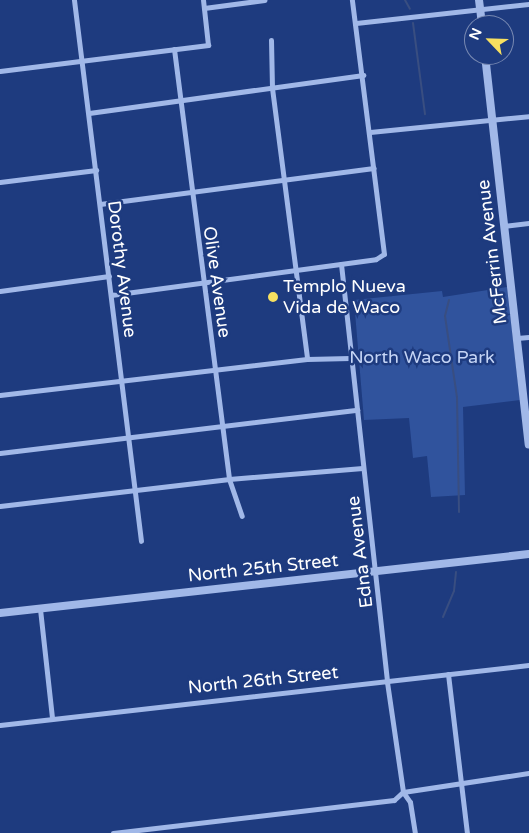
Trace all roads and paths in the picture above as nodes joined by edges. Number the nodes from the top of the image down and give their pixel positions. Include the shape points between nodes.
1 (74, 0) edge
2 (203, 0) edge
3 (264, 0) edge
4 (352, 0) edge
5 (479, 4) edge
6 (529, 4) edge
7 (204, 8) junction
8 (356, 23) junction
9 (271, 40) dead end
10 (174, 49) junction
11 (82, 60) junction
12 (486, 65) edge
13 (0, 71) edge
14 (363, 75) junction
15 (272, 88) junction
16 (180, 100) junction
17 (88, 113) junction
18 (529, 116) edge
19 (492, 120) junction
20 (370, 132) junction
21 (374, 168) junction
22 (96, 170) junction
23 (284, 179) junction
24 (0, 182) edge
25 (191, 191) junction
26 (100, 204) junction
27 (529, 223) edge
28 (504, 226) junction
29 (341, 264) junction
30 (296, 270) junction
31 (109, 276) junction
32 (203, 283) junction
33 (0, 291) edge
34 (111, 295) junction
35 (529, 336) edge
36 (517, 338) junction
37 (350, 358) junction
38 (307, 359) junction
39 (215, 370) junction
40 (122, 381) junction
41 (0, 395) edge
42 (358, 410) junction
43 (222, 426) junction
44 (129, 438) junction
45 (529, 444) edge
46 (0, 453) edge
47 (363, 468) junction
48 (229, 479) junction
49 (135, 490) junction
50 (0, 506) edge
51 (242, 516) dead end
52 (141, 541) dead end
53 (529, 554) edge
54 (376, 571) junction
55 (40, 609) junction
56 (0, 613) edge
57 (529, 665) edge
58 (448, 674) junction
59 (387, 682) junction
60 (52, 718) junction
61 (0, 725) edge
62 (529, 773) edge
63 (460, 784) junction
64 (402, 792) junction
65 (113, 833) edge
66 (415, 833) edge
67 (467, 833) edge

1 - 11 street, Dorothy Avenue
2 - 7 street
3 - 7 street
4 - 8 street
5 - 6 street
5 - 8 street
7 - 10 street via 208,45
8 - 14 street
9 - 15 street
10 - 11 street
10 - 16 street, Olive Avenue
11 - 13 street
11 - 17 street, Dorothy Avenue
12 - 19 street, McFerrin Avenue
14 - 15 street
14 - 20 street
15 - 16 street
15 - 23 street
16 - 17 street
16 - 25 street, Olive Avenue
17 - 22 street, Dorothy Avenue
18 - 19 street
19 - 20 street
19 - 28 street, McFerrin Avenue
20 - 21 street
21 - 23 street
21 - 29 street via 386,250 376,259
22 - 24 street
22 - 26 street, Dorothy Avenue
23 - 25 street
23 - 30 street
25 - 26 street
25 - 32 street, Olive Avenue
26 - 31 street, Dorothy Avenue
27 - 28 street
28 - 36 street, McFerrin Avenue
29 - 30 street
29 - 37 street, Edna Avenue
30 - 32 street
30 - 38 street
31 - 33 street
31 - 34 street, Dorothy Avenue
32 - 34 street
32 - 39 street, Olive Avenue
34 - 40 street, Dorothy Avenue
35 - 36 street
36 - 45 street, McFerrin Avenue
37 - 38 street
37 - 42 street, Edna Avenue
38 - 39 street
39 - 40 street
39 - 43 street, Olive Avenue
40 - 41 street
40 - 44 street, Dorothy Avenue
42 - 43 street
42 - 47 street, Edna Avenue
43 - 44 street
43 - 48 street, Olive Avenue
44 - 46 street
44 - 49 street, Dorothy Avenue
47 - 48 street
47 - 54 street, Edna Avenue
48 - 49 street
48 - 51 street, Olive Avenue
49 - 50 street
49 - 52 street, Dorothy Avenue
53 - 54 street, North 25th Street
54 - 55 street, North 25th Street
54 - 59 street, Edna Avenue
55 - 56 street, North 25th Street
55 - 60 street
57 - 58 street, North 26th Street
58 - 59 street, North 26th Street
58 - 63 street
59 - 60 street, North 26th Street
59 - 64 street, Edna Avenue
60 - 61 street, North 26th Street
62 - 63 street
63 - 64 street
63 - 67 street
64 - 65 street via 394,800
64 - 66 street, Edna Avenue via 410,802

